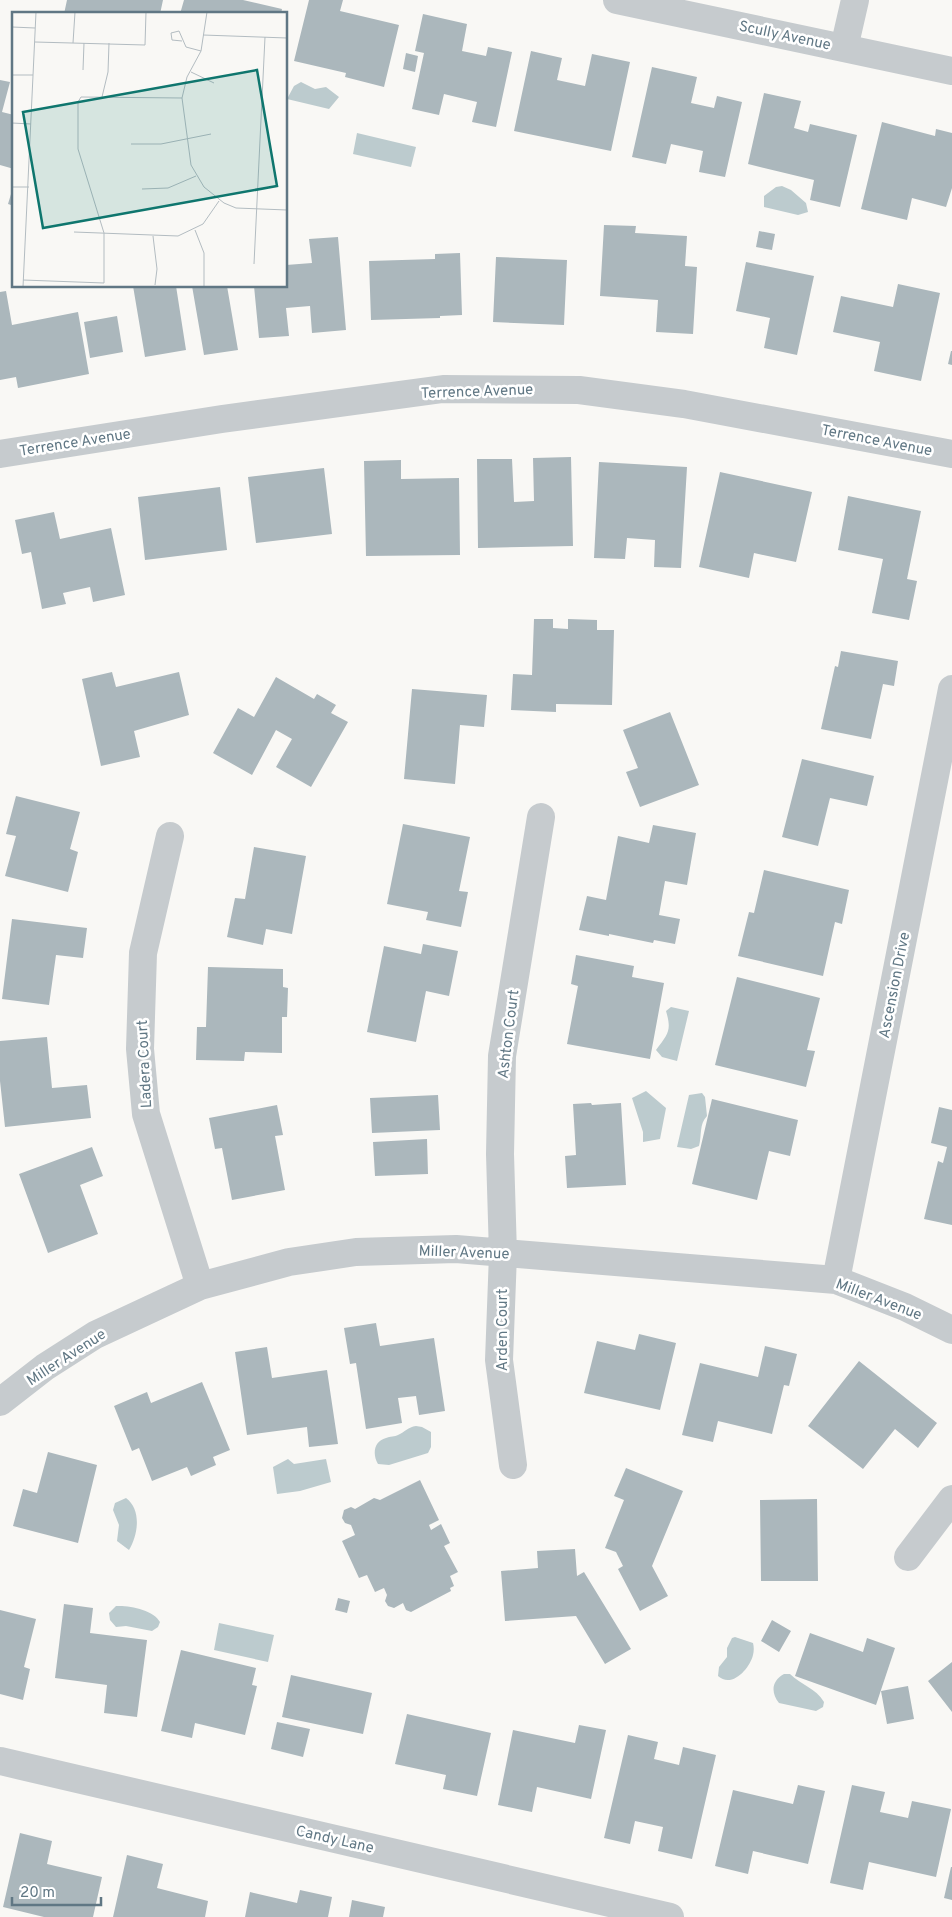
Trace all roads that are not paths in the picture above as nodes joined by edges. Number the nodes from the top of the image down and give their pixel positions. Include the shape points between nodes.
1 (617, 0) edge
2 (855, 0) edge
3 (844, 48) junction
4 (952, 71) edge
5 (0, 454) edge
6 (952, 454) edge
7 (952, 689) edge
8 (541, 817) dead end
9 (170, 836) dead end
10 (504, 1254) junction
11 (836, 1280) junction
12 (200, 1286) junction
13 (952, 1330) edge
14 (0, 1402) edge
15 (513, 1465) dead end
16 (952, 1498) edge
17 (908, 1557) dead end
18 (0, 1761) edge
19 (670, 1917) edge

1 - 3 street, Scully Avenue
2 - 3 street
3 - 4 street, Scully Avenue
5 - 6 street, Terrence Avenue via 222,418 453,389 579,390 684,404
7 - 11 street, Ascension Drive
8 - 10 street, Ashton Court via 502,1056 500,1154
9 - 12 street, Ladera Court via 143,953 140,1048 146,1114
10 - 11 street, Miller Avenue
10 - 12 street, Miller Avenue via 456,1249 356,1252 289,1262
10 - 15 street, Arden Court via 499,1360
11 - 13 street, Miller Avenue via 905,1307
12 - 14 street, Miller Avenue via 95,1335 45,1366
16 - 17 street
18 - 19 street, Candy Lane

